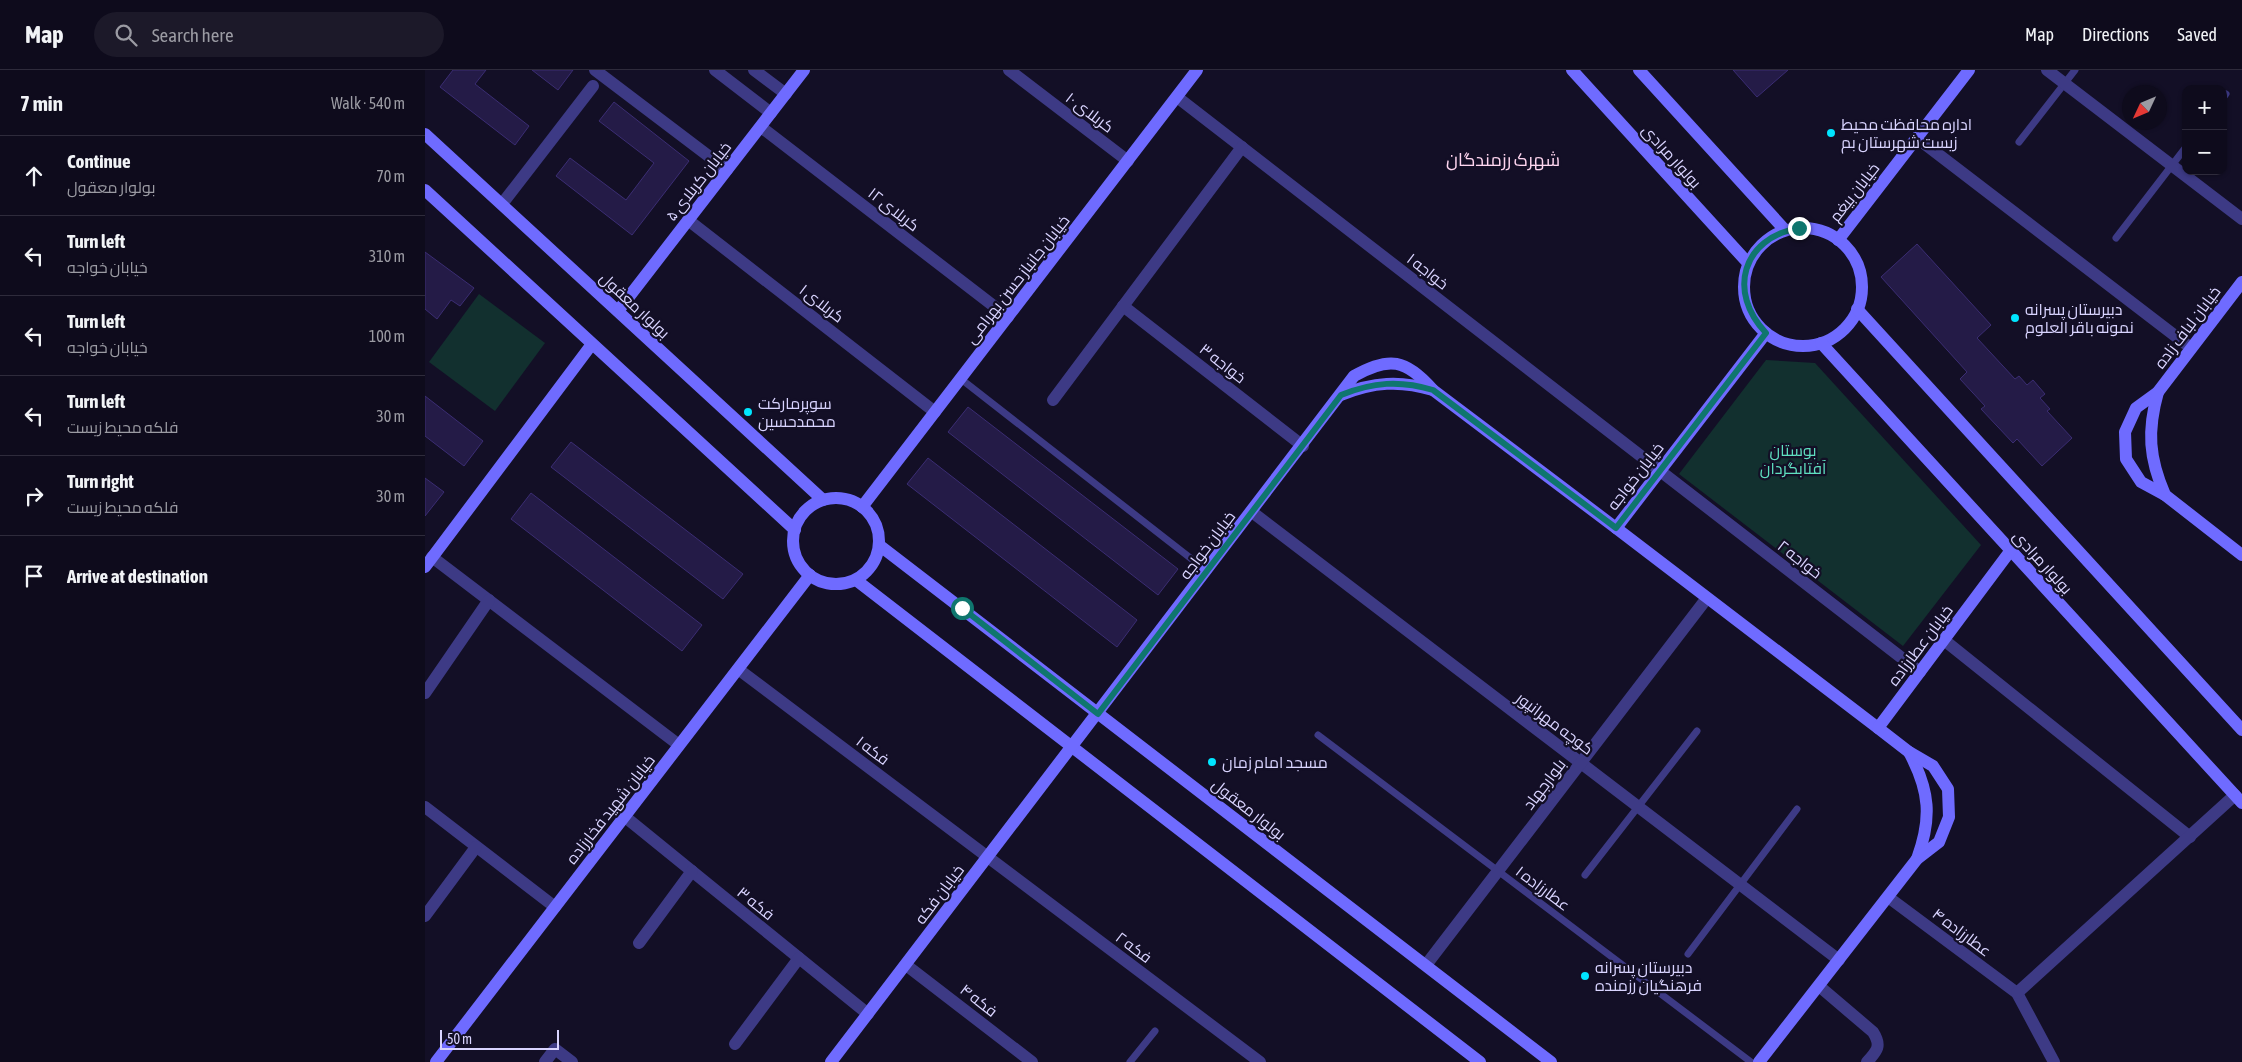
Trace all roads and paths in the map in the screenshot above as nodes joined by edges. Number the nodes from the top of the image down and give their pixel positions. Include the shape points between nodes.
1 (595, 70) edge
2 (715, 70) edge
3 (754, 70) edge
4 (804, 70) edge
5 (1009, 70) edge
6 (1197, 70) edge
7 (1572, 70) edge
8 (1639, 70) edge
9 (1969, 70) edge
10 (2047, 70) edge
11 (2075, 70) edge
12 (2065, 83) junction
13 (593, 86) dead end
14 (785, 94) junction
15 (1177, 97) junction
16 (771, 113) junction
17 (761, 126) junction
18 (425, 134) edge
19 (1917, 138) junction
20 (2019, 142) dead end
21 (1242, 148) junction
22 (2182, 152) edge
23 (1128, 161) junction
24 (2172, 165) junction
25 (727, 170) junction
26 (425, 190) edge
27 (502, 204) junction
28 (2242, 219) edge
29 (688, 220) junction
30 (1785, 230) junction
31 (2116, 238) dead end
32 (1838, 240) junction
33 (1748, 263) junction
34 (2240, 290) edge
35 (1123, 306) junction
36 (1857, 309) junction
37 (618, 311) junction
38 (1008, 317) junction
39 (1766, 333) junction
40 (1821, 343) junction
41 (593, 344) junction
42 (2191, 348) junction
43 (961, 379) junction
44 (1433, 390) junction
45 (2158, 392) junction
46 (1341, 395) junction
47 (1053, 400) dead end
48 (935, 412) junction
49 (1303, 446) junction
50 (1660, 471) junction
51 (2165, 495) junction
52 (823, 500) junction
53 (863, 507) junction
54 (1252, 512) junction
55 (1616, 528) junction
56 (795, 530) junction
57 (879, 545) junction
58 (2011, 550) junction
59 (2242, 555) edge
60 (429, 562) edge
61 (1207, 571) junction
62 (810, 575) junction
63 (856, 580) junction
64 (1707, 598) junction
65 (489, 600) junction
66 (1944, 640) junction
67 (738, 669) junction
68 (1920, 672) junction
69 (425, 693) edge
70 (1098, 714) junction
71 (1878, 728) junction
72 (2242, 730) edge
73 (1697, 731) dead end
74 (1318, 735) dead end
75 (679, 745) junction
76 (1073, 747) junction
77 (1909, 752) junction
78 (1581, 763) junction
79 (2240, 797) edge
80 (1638, 807) junction
81 (425, 808) edge
82 (1797, 809) dead end
83 (624, 816) junction
84 (2190, 837) junction
85 (476, 847) junction
86 (988, 857) junction
87 (1917, 859) junction
88 (692, 871) junction
89 (1498, 871) junction
90 (1585, 875) dead end
91 (1741, 885) junction
92 (1887, 897) junction
93 (555, 907) junction
94 (425, 916) edge
95 (639, 943) dead end
96 (1689, 954) dead end
97 (799, 958) junction
98 (1839, 960) junction
99 (906, 964) junction
100 (1426, 965) junction
101 (1819, 986) junction
102 (2017, 993) junction
103 (868, 1014) junction
104 (1155, 1031) dead end
105 (735, 1044) dead end
106 (1765, 1060) edge
107 (436, 1062) edge
108 (545, 1062) edge
109 (572, 1062) edge
110 (831, 1062) edge
111 (1032, 1062) edge
112 (1131, 1062) edge
113 (1260, 1062) edge
114 (1479, 1062) edge
115 (1551, 1062) edge
116 (1751, 1062) edge
117 (1867, 1062) edge
118 (2054, 1062) edge

1 - 25 street
2 - 16 street
3 - 14 street
4 - 14 street, خیابان کربلای ۵
5 - 23 street, کربلای ۱۰
6 - 15 street, خیابان جانباز حسن بهرامی
7 - 33 street, بولوار مرادی
8 - 30 street, بولوار مرادی
9 - 19 street, خیابان بیغم
10 - 12 street
11 - 12 lane
12 - 20 lane
12 - 24 street
13 - 27 street
14 - 16 street, خیابان کربلای ۵
15 - 21 street, خواجه ۱
15 - 23 street, خیابان جانباز حسن بهرامی
16 - 17 street, خیابان کربلای ۵
17 - 25 street, خیابان کربلای ۵
17 - 38 street, کربلای ۱۲
18 - 27 street, بولوار معقول
19 - 32 street, خیابان بیغم
19 - 42 street
21 - 35 street
21 - 50 street, خواجه ۱
22 - 24 lane
23 - 38 street, خیابان جانباز حسن بهرامی
24 - 28 street
24 - 31 lane
25 - 29 street, خیابان کربلای ۵
26 - 41 street
27 - 37 street, بولوار معقول
29 - 37 street, خیابان کربلای ۵
29 - 48 street, کربلای ۱
30 - 32 street via 1813,229
30 - 33 street via 1757,249
32 - 36 street via 1857,264 1861,294
33 - 39 street via 1744,293 1755,322
34 - 42 street, خیابان لباف زاده
35 - 47 street
35 - 49 street, خواجه ۳
36 - 40 street via 1849,324
36 - 72 street, بولوار مرادی
37 - 52 street, بولوار معقول
38 - 43 street, خیابان جانباز حسن بهرامی
39 - 40 street via 1793,345
39 - 50 street, خیابان خواجه
40 - 58 street, بولوار مرادی
41 - 56 street
41 - 60 street
42 - 45 street, خیابان لباف زاده
43 - 48 street, خیابان جانباز حسن بهرامی
43 - 61 lane
44 - 46 street, خیابان خواجه via 1414,385 1377,384
44 - 46 street, خیابان خواجه via 1418,373 1397,364 1374,365 1354,376
44 - 55 street, خیابان خواجه
45 - 51 street, خیابان لباف زاده via 2149,434 2156,476
45 - 51 street, خیابان لباف زاده via 2136,408 2125,432 2126,460 2141,482
46 - 49 street, خیابان خواجه
48 - 53 street, خیابان جانباز حسن بهرامی
49 - 54 street, خیابان خواجه
50 - 55 street, خیابان خواجه
50 - 68 street, خواجه ۲
51 - 59 street, خیابان لباف زاده
52 - 53 street via 850,500
52 - 56 street via 805,511
53 - 57 street via 878,530
54 - 61 street, خیابان خواجه
54 - 78 street, کوچه مهرانپور
55 - 64 street
56 - 62 street via 796,554
57 - 63 street via 872,566
57 - 70 street, بولوار معقول
58 - 66 street, خیابان عطارزاده
58 - 79 street, بولوار مرادی
60 - 65 street
61 - 70 street, خیابان خواجه
62 - 63 street via 824,582 840,584
62 - 67 street, خیابان شهید فخارزاده
63 - 76 street
64 - 71 street
64 - 78 street, بلوارجهاد
65 - 69 street
65 - 75 street
66 - 68 street, خیابان عطارزاده
66 - 84 street
67 - 75 street, خیابان شهید فخارزاده
67 - 86 street, فکه ۱
68 - 71 street, خیابان عطارزاده
70 - 76 street, خیابان خواجه
70 - 100 street, بولوار معقول
71 - 77 street
73 - 80 lane
74 - 89 lane, عطارزاده ۱
75 - 83 street, خیابان شهید فخارزاده
76 - 86 street, خیابان فکه
76 - 114 street
77 - 87 street via 1920,772 1926,793 1925,838
77 - 87 street via 1933,766 1947,789 1948,798 1949,817 1939,842
78 - 80 street, کوچه مهرانپور
78 - 89 street, بلوارجهاد
79 - 84 street
80 - 90 lane
80 - 91 street, کوچه مهرانپور
81 - 85 street
82 - 91 lane
83 - 88 street, فکه ۳
83 - 93 street, خیابان شهید فخارزاده
84 - 102 street
85 - 93 street
85 - 94 street
86 - 99 street, خیابان فکه
86 - 113 street, فکه ۲
87 - 92 street
88 - 95 street
88 - 97 street, فکه ۳
89 - 100 street, بلوارجهاد
89 - 116 lane, عطارزاده ۱
91 - 96 lane
91 - 98 street, کوچه مهرانپور
92 - 98 street
92 - 102 street, عطارزاده ۴
93 - 107 street, خیابان شهید فخارزاده
97 - 103 street, فکه ۳
97 - 105 street
98 - 101 street
99 - 103 street, خیابان فکه
99 - 111 street, فکه ۴
100 - 115 street, بولوار معقول
101 - 106 street
101 - 117 street via 1873,1032 1879,1041 1879,1049
102 - 118 street
103 - 110 street, خیابان فکه
104 - 112 lane
108 - 109 street via 555,1049

